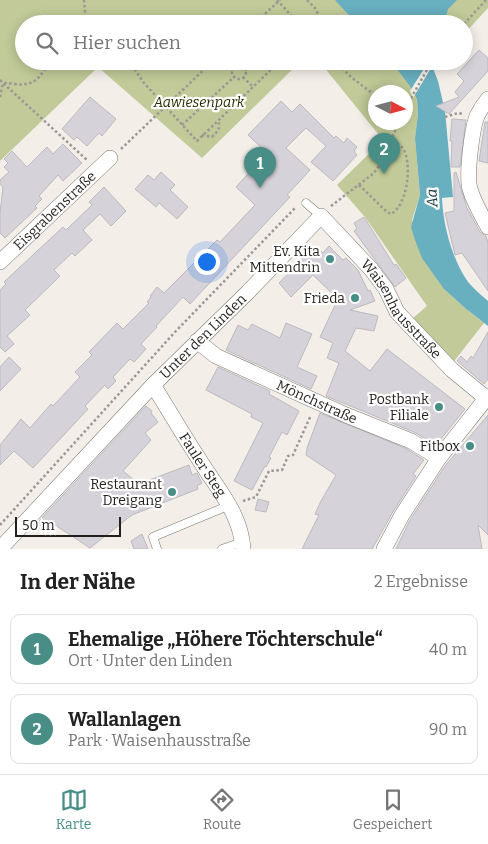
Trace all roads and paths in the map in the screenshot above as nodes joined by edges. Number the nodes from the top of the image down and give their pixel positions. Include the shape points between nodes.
1 (84, 0) edge
2 (278, 0) edge
3 (307, 0) edge
4 (486, 0) edge
5 (85, 15) edge
6 (263, 15) edge
7 (291, 15) edge
8 (318, 15) edge
9 (472, 15) edge
10 (45, 70) edge
11 (135, 70) edge
12 (204, 70) edge
13 (233, 70) edge
14 (245, 70) edge
15 (271, 70) edge
16 (343, 70) edge
17 (426, 70) edge
18 (234, 77) junction
19 (243, 77) junction
20 (0, 80) edge
21 (4, 83) junction
22 (253, 87) junction
23 (368, 90) edge
24 (413, 92) edge
25 (0, 97) edge
26 (488, 100) edge
27 (166, 108) junction
28 (218, 120) junction
29 (182, 126) junction
30 (396, 130) edge
31 (202, 135) junction
32 (392, 140) junction
33 (110, 158) joint
34 (97, 170) junction
35 (359, 185) junction
36 (306, 203) joint
37 (321, 216) junction
38 (488, 227) edge
39 (0, 262) edge
40 (197, 341) junction
41 (153, 385) junction
42 (487, 397) edge
43 (317, 402) junction
44 (439, 458) junction
45 (230, 505) junction
46 (0, 525) edge
47 (242, 546) edge
48 (0, 549) edge
49 (157, 549) edge
50 (222, 549) edge
51 (384, 549) edge

1 - 5 path
2 - 6 path
2 - 7 path
3 - 8 path
4 - 9 path
10 - 21 path via 34,83
11 - 27 path
12 - 27 path
13 - 18 path
14 - 19 path
15 - 22 path
16 - 23 path
17 - 24 path
18 - 19 path
18 - 29 path
19 - 22 path
20 - 21 path
21 - 25 path
21 - 34 path
22 - 28 path
26 - 38 street via 477,116 473,134 469,186
27 - 29 path
27 - 33 path
28 - 31 path
28 - 31 path via 219,129 212,137
29 - 31 path via 197,141
30 - 32 path
32 - 35 path via 382,163
32 - 35 path via 406,154 408,173 405,194 399,206 391,214 387,212
33 - 34 street, Eisgrabenstraße
34 - 39 street, Eisgrabenstraße
35 - 37 path
36 - 37 lane
36 - 46 path, Unter den Linden via 299,204 290,212 175,332
37 - 40 street, Unter den Linden
37 - 42 street, Waisenhausstraße via 371,269 397,312 452,370
40 - 41 street, Unter den Linden
40 - 43 street, Mönchstraße via 216,356
41 - 45 street, Fauler Steg
41 - 48 street, Unter den Linden
42 - 44 street
43 - 44 street, Mönchstraße via 411,441
43 - 45 path via 293,455 288,456 282,470 269,472 256,497
44 - 51 street
45 - 47 street, Fauler Steg
45 - 49 lane via 153,537
47 - 50 lane

